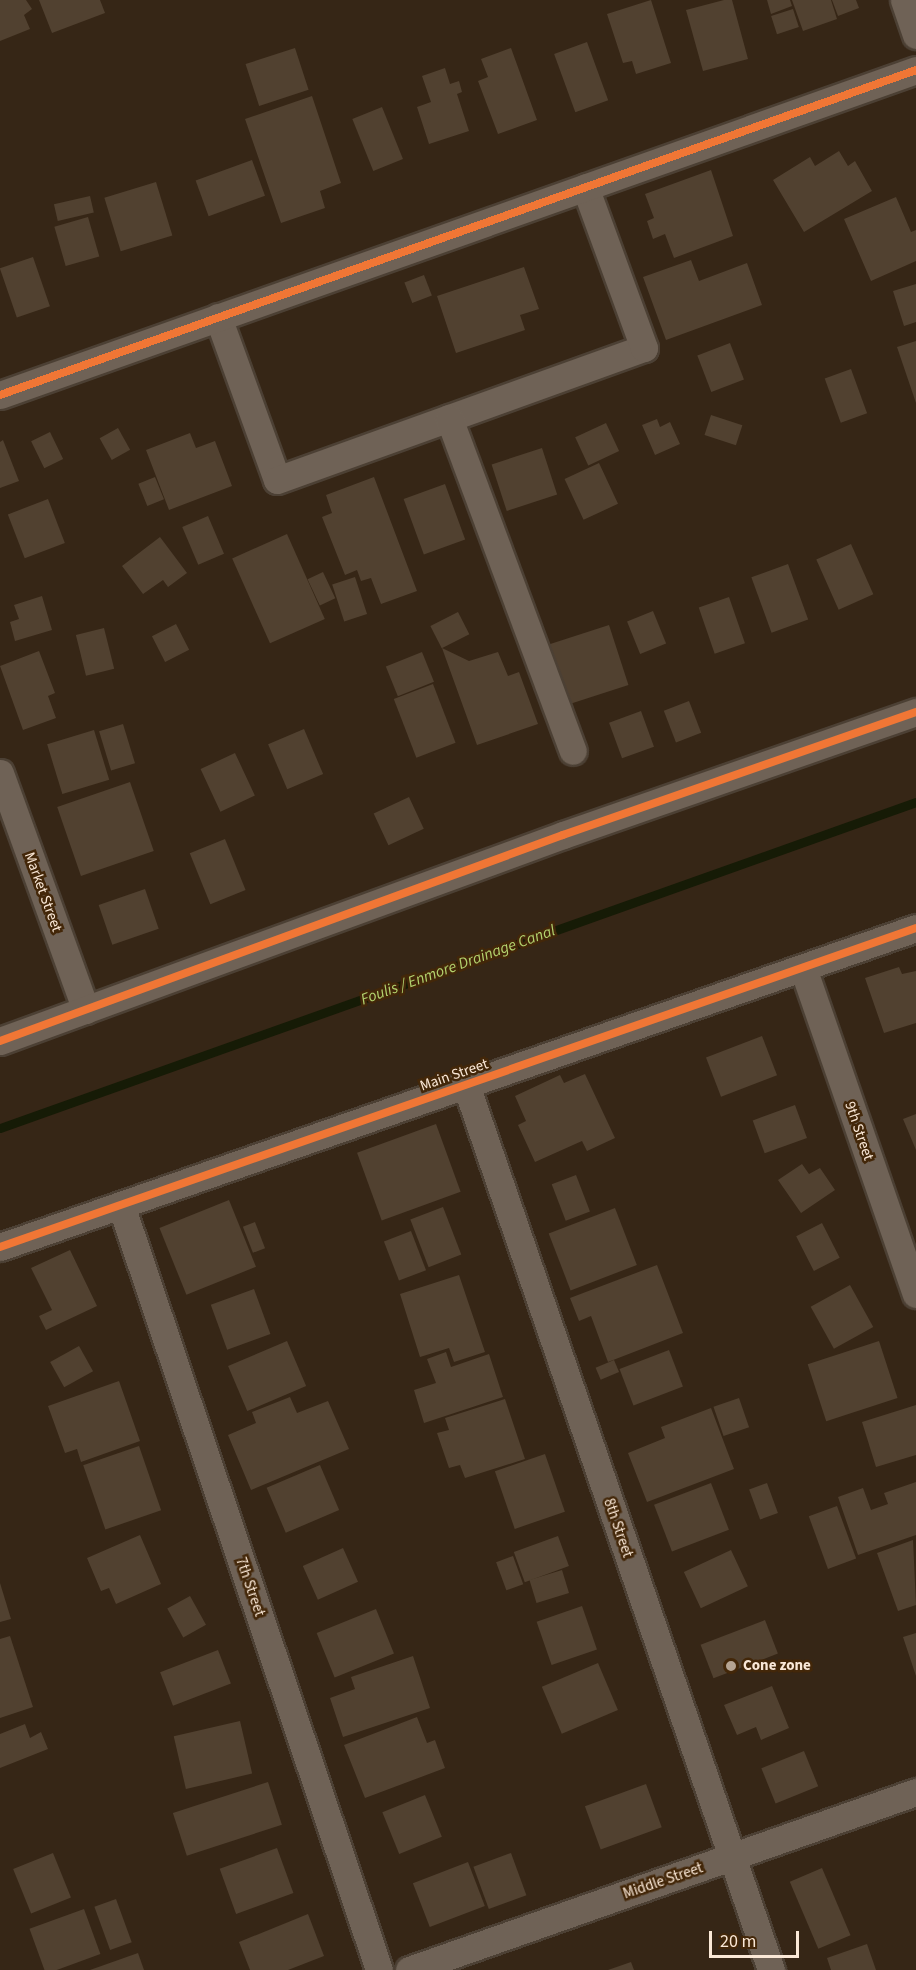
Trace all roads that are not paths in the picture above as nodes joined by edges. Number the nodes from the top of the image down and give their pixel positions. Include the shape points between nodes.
1 (904, 0) edge
2 (916, 35) edge
3 (916, 70) edge
4 (585, 187) junction
5 (218, 317) junction
6 (0, 395) edge
7 (449, 418) junction
8 (916, 712) edge
9 (573, 751) dead end
10 (0, 773) edge
11 (916, 928) edge
12 (803, 968) junction
13 (86, 1010) junction
14 (0, 1041) edge
15 (466, 1085) junction
16 (121, 1205) junction
17 (0, 1247) edge
18 (916, 1294) edge
19 (916, 1792) edge
20 (731, 1857) junction
21 (379, 1970) edge
22 (409, 1970) edge
23 (771, 1970) edge

1 - 2 street
3 - 4 street
4 - 5 street
4 - 7 street via 644,348
5 - 6 street
5 - 7 street via 277,480
7 - 9 street
8 - 13 street via 563,835
10 - 13 street, Market Street
11 - 12 street, Main Street
12 - 15 street, Main Street
12 - 18 street, 9th Street
13 - 14 street
15 - 16 street, Main Street
15 - 20 street, 8th Street
16 - 17 street, Main Street
16 - 21 street, 7th Street
19 - 20 street, Middle Street
20 - 22 street, Middle Street
20 - 23 street, 8th Street

